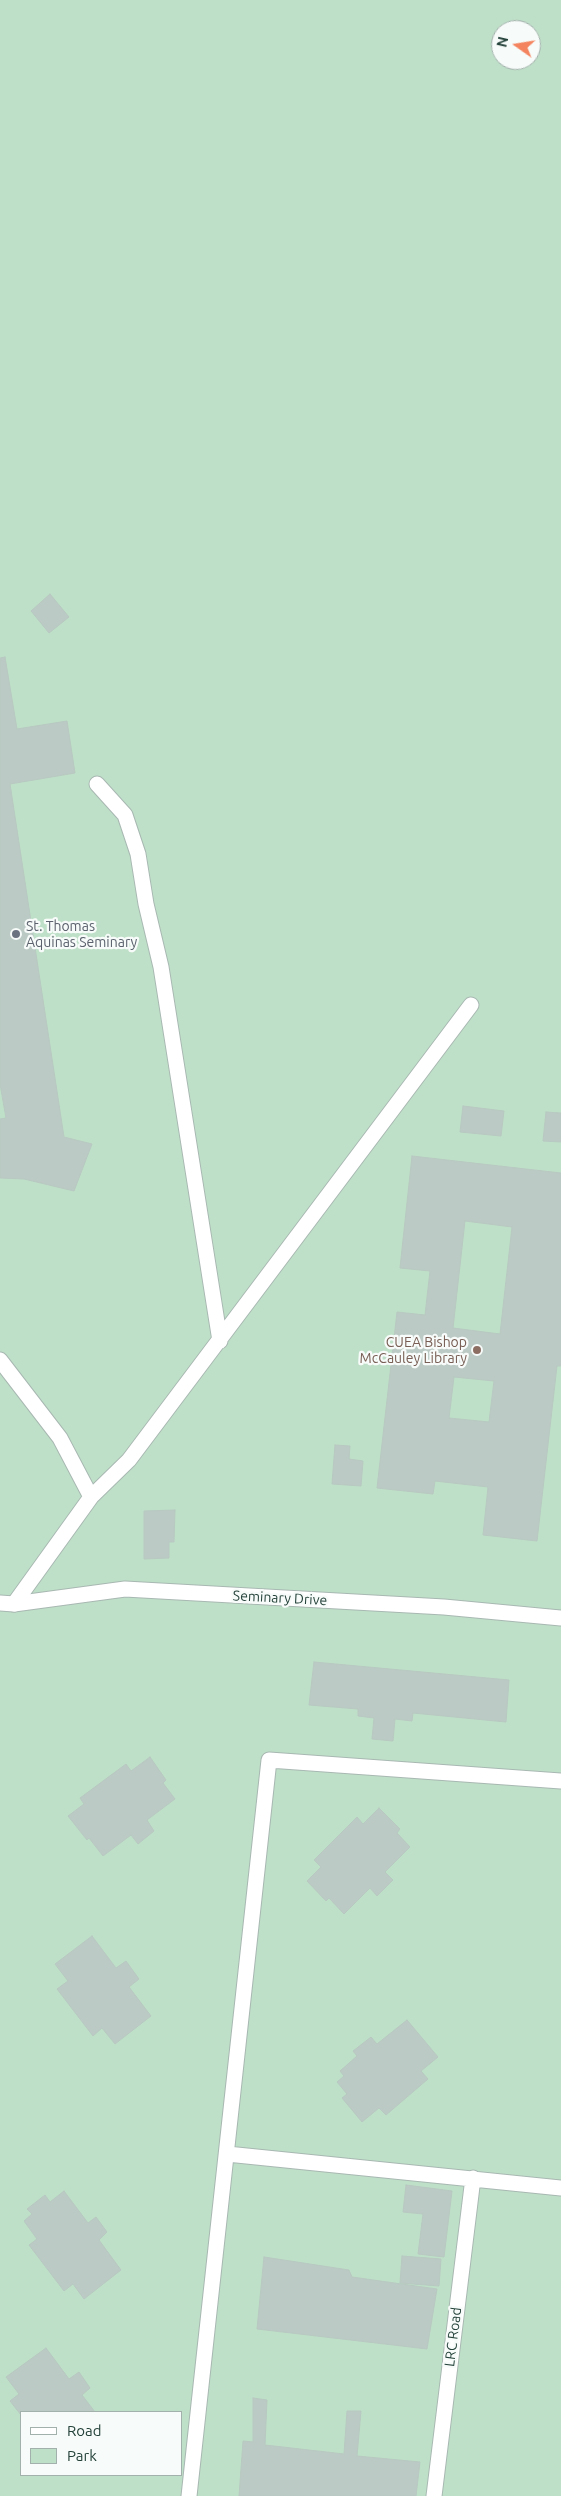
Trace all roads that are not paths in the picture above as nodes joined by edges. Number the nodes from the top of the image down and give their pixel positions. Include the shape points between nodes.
1 (97, 784) dead end
2 (471, 1005) dead end
3 (220, 1340) junction
4 (0, 1360) edge
5 (91, 1498) junction
6 (7, 1603) edge
7 (561, 1618) edge
8 (561, 1781) edge
9 (228, 2154) junction
10 (473, 2178) junction
11 (561, 2188) edge
12 (188, 2496) edge
13 (434, 2496) edge

1 - 3 street via 125,815 138,854 163,976
2 - 3 street
3 - 5 street via 129,1460
4 - 5 street via 60,1438
5 - 6 street
6 - 7 street, Seminary Drive via 125,1589
8 - 9 street via 269,1760
9 - 10 street
9 - 12 street
10 - 11 street
10 - 13 street, LRC Road

